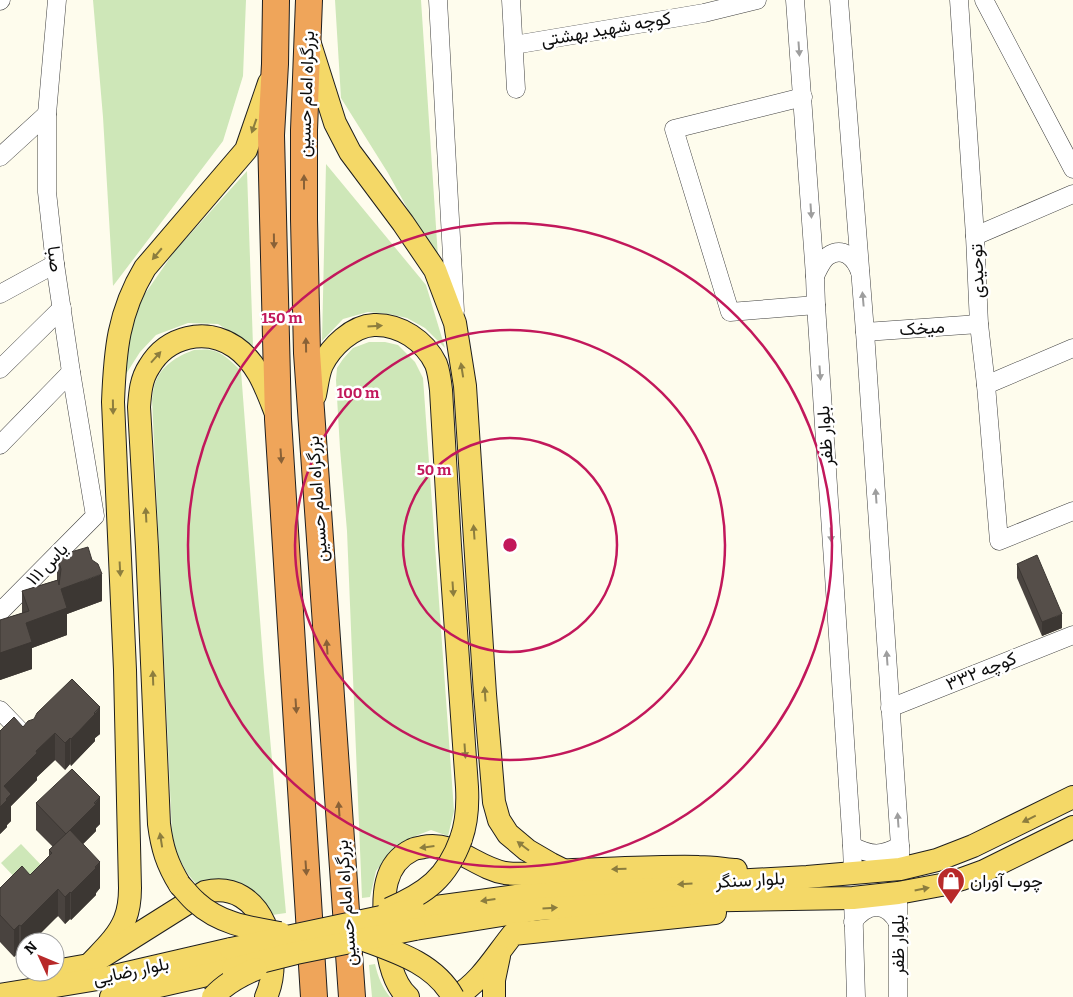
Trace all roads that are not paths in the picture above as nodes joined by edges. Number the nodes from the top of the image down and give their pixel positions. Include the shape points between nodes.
1 (57, 0) edge
2 (276, 0) edge
3 (309, 0) edge
4 (438, 0) edge
5 (511, 0) edge
6 (757, 0) edge
7 (796, 0) edge
8 (839, 0) edge
9 (959, 0) edge
10 (984, 0) edge
11 (703, 6) edge
12 (307, 35) junction
13 (514, 45) junction
14 (276, 64) junction
15 (516, 89) dead end
16 (803, 97) junction
17 (47, 114) junction
18 (0, 157) edge
19 (1073, 170) edge
20 (1073, 194) edge
21 (975, 236) junction
22 (55, 264) junction
23 (861, 274) junction
24 (815, 276) junction
25 (0, 294) edge
26 (816, 306) junction
27 (62, 308) junction
28 (979, 324) junction
29 (866, 332) junction
30 (456, 334) junction
31 (1073, 348) edge
32 (0, 369) edge
33 (71, 372) junction
34 (986, 385) junction
35 (311, 413) junction
36 (278, 419) junction
37 (0, 445) edge
38 (1073, 511) edge
39 (95, 516) joint
40 (0, 612) edge
41 (1073, 635) edge
42 (890, 708) junction
43 (4, 723) edge
44 (27, 738) edge
45 (1073, 797) edge
46 (1073, 827) edge
47 (852, 846) junction
48 (900, 846) junction
49 (900, 869) junction
50 (565, 870) junction
51 (853, 873) junction
52 (808, 888) junction
53 (898, 893) junction
54 (853, 898) junction
55 (854, 922) junction
56 (898, 923) junction
57 (363, 930) junction
58 (295, 944) junction
59 (502, 948) junction
60 (232, 959) junction
61 (89, 965) junction
62 (65, 969) edge
63 (15, 978) edge
64 (0, 981) edge
65 (0, 995) edge
66 (111, 997) edge
67 (213, 997) edge
68 (266, 997) edge
69 (314, 997) edge
70 (352, 997) edge
71 (408, 997) edge
72 (454, 997) edge
73 (494, 997) edge
74 (856, 997) edge
75 (898, 997) edge

1 - 17 street, صبا
2 - 14 highway, بزرگراه امام حسین
3 - 12 highway, بزرگراه امام حسین
4 - 30 street
5 - 13 street
6 - 11 street, کوچه شهید بهشتی
7 -> 16 street, بلوار ظفر
8 - 23 street
9 - 21 street, توحیدی
10 - 19 street
11 - 13 street, کوچه شهید بهشتی
12 - 30 main road via 335,122 350,152 435,270
35 -> 12 highway, بزرگراه امام حسین via 304,219
13 - 15 street
14 -> 36 highway, بزرگراه امام حسین via 272,135
14 -> 61 main road via 246,150 145,268 134,286 117,339 113,402 125,670 130,888 128,910 120,930
16 -> 24 street, بلوار ظفر
16 - 26 street via 674,129 730,312
17 - 18 street
17 - 22 street, صبا via 47,192
20 - 21 street
21 - 28 street, توحیدی
22 - 25 street
22 - 27 street, صبا
23 - 24 street via 851,257 838,253 824,259
29 -> 23 street
24 - 26 street, بلوار ظفر
26 -> 47 street, بلوار ظفر
27 - 32 street
27 - 33 street, صبا
28 - 29 street, میخک
28 - 34 street, توحیدی
42 -> 29 street
50 -> 30 main road via 527,850 508,834 494,802 464,386
31 - 34 street
33 - 37 street
33 - 39 street, صبا
34 - 38 street, توحیدی via 999,541
35 -> 57 main road, bridge via 321,367 331,351 358,329 373,325 403,331 426,348 436,365 441,390 467,787 466,826 456,853 440,877
70 -> 35 highway, بزرگراه امام حسین
58 -> 36 main road, bridge via 226,921 204,909 180,884 162,847 140,394 148,367 169,345 182,338 209,336 236,347 248,358 263,381
36 -> 69 highway, بزرگراه امام حسین
39 - 40 street, یاس ۱۱۱
41 - 42 street, کوچه ۳۳۲
48 -> 42 street
43 - 44 street
45 -> 49 main road, بلوار سنگر via 973,846 938,860
53 -> 46 main road, بلوار سنگر via 941,885 976,873
47 - 48 street via 876,854
47 - 51 street, بلوار ظفر
48 - 49 street
49 - 51 main road, بلوار سنگر
52 -> 50 main road via 700,867
50 -> 71 main road via 506,873 443,846 412,850 397,861 389,872 385,892 385,924 393,974
51 - 52 main road, بلوار سنگر
52 - 54 main road, بلوار سنگر
52 - 57 main road, بلوار سنگر, bridge via 681,901 415,920
52 - 59 main road via 677,918 513,934
53 - 54 main road, بلوار سنگر
53 - 56 street, بلوار ظفر
54 - 55 street
55 - 56 street via 865,909 880,907 893,914
55 - 74 street
56 - 75 street, بلوار ظفر
57 - 58 main road, bridge
57 - 72 main road, bridge via 437,976
58 - 60 main road, bridge
58 - 67 main road, bridge via 227,984
59 - 72 main road via 489,968 464,992
59 - 73 main road via 496,968
60 - 65 main road, بلوار رضایی
60 - 66 main road, بلوار رضایی
61 - 62 main road
61 - 68 main road via 205,892 232,891 256,908 265,925 272,969
63 - 64 main road

